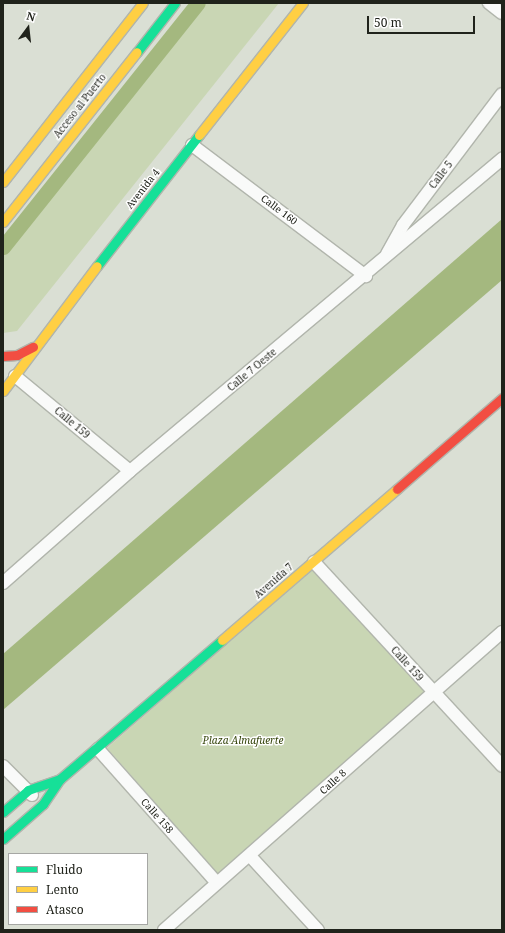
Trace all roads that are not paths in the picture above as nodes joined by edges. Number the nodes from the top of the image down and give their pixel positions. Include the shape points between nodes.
1 (143, 3) edge
2 (175, 3) edge
3 (303, 3) edge
4 (489, 3) edge
5 (502, 13) edge
6 (502, 94) edge
7 (192, 145) junction
8 (502, 159) edge
9 (3, 182) edge
10 (3, 222) edge
11 (384, 260) junction
12 (366, 276) junction
13 (33, 346) junction
14 (3, 356) edge
15 (15, 376) junction
16 (3, 391) edge
17 (502, 398) edge
18 (130, 471) junction
19 (314, 562) junction
20 (3, 583) edge
21 (502, 632) edge
22 (432, 692) junction
23 (98, 749) junction
24 (3, 766) edge
25 (502, 766) edge
26 (60, 779) junction
27 (28, 790) junction
28 (43, 804) junction
29 (3, 812) edge
30 (3, 839) edge
31 (251, 857) junction
32 (217, 882) junction
33 (164, 930) edge
34 (318, 930) edge

1 - 9 main road, Acceso al Puerto
2 - 10 main road, Acceso al Puerto
3 - 7 main road, Avenida 4
4 - 5 street
6 - 11 street, Calle 5 via 403,225
7 - 12 street, Calle 160
7 - 13 main road, Avenida 4
8 - 11 street, Calle 7 Oeste
11 - 12 street, Calle 7 Oeste
12 - 18 street, Calle 7 Oeste
13 - 14 main road via 17,355
13 - 15 main road, Avenida 4
15 - 16 main road, Avenida 4
15 - 18 street, Calle 159
17 - 19 main road, Avenida 7
18 - 20 street, Calle 7 Oeste
19 - 22 street, Calle 159
19 - 23 main road, Avenida 7
21 - 22 street, Calle 8
22 - 25 street, Calle 159
22 - 31 street, Calle 8
23 - 26 main road, Avenida 7
23 - 32 street, Calle 158
24 - 27 street
26 - 27 main road, Avenida 7
26 - 28 main road, Avenida 7
27 - 28 street
27 - 29 main road, Avenida 7
28 - 30 main road, Avenida 7
31 - 32 street, Calle 8
31 - 34 street
32 - 33 street, Calle 8

